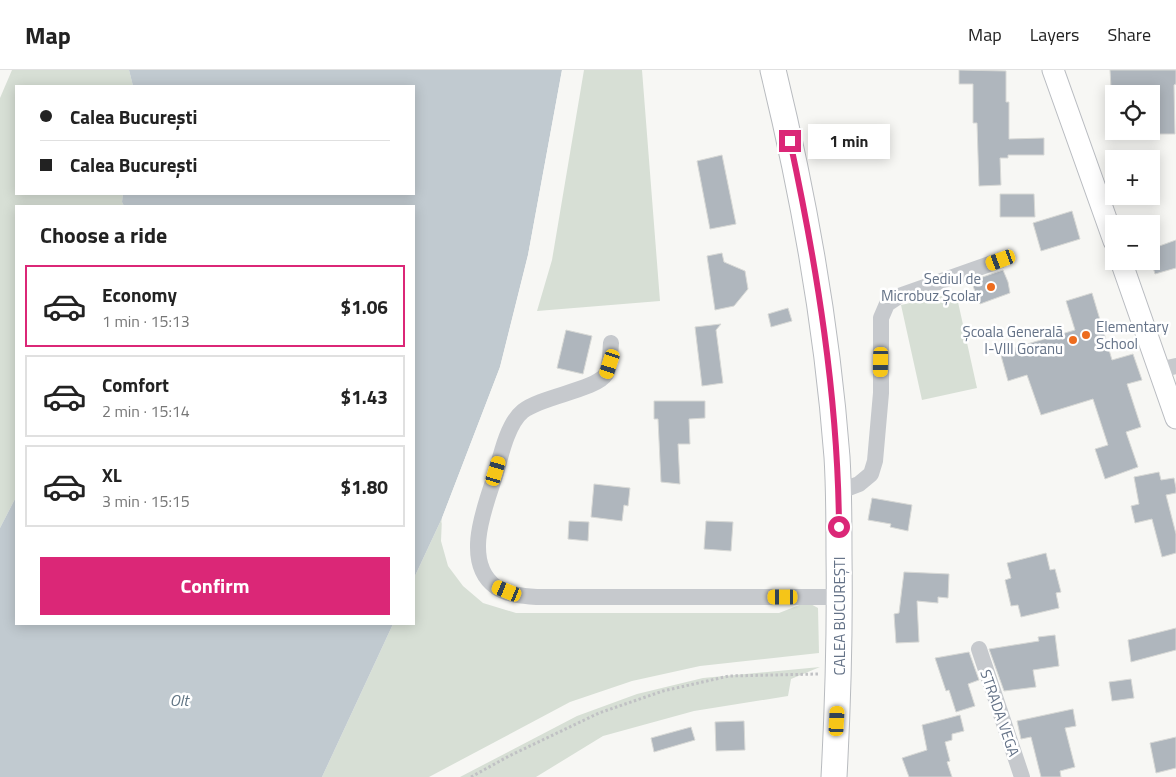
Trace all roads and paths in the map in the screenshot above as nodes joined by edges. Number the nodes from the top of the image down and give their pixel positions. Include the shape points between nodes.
1 (773, 70) edge
2 (1052, 70) edge
3 (1105, 216) edge
4 (1001, 260) dead end
5 (1125, 270) edge
6 (611, 344) dead end
7 (1168, 368) edge
8 (1176, 418) edge
9 (838, 492) junction
10 (840, 597) junction
11 (979, 649) dead end
12 (838, 676) junction
13 (470, 777) edge
14 (834, 777) edge
15 (1022, 777) edge

1 - 9 highway, CALEA BUCUREȘTI via 816,279 832,402
2 - 3 main road
4 - 9 street via 899,296 887,304 881,318 881,393 875,461 871,474 859,484
5 - 7 main road
6 - 10 street via 610,364 606,374 596,383 524,410 513,423 478,533 479,560 486,577 503,590 537,597
7 - 8 main road
9 - 10 highway, CALEA BUCUREȘTI
10 - 12 highway, CALEA BUCUREȘTI
11 - 15 street, STRADA VEGA
12 - 13 path via 808,673 729,676 663,690 598,712
12 - 14 highway, CALEA BUCUREȘTI

